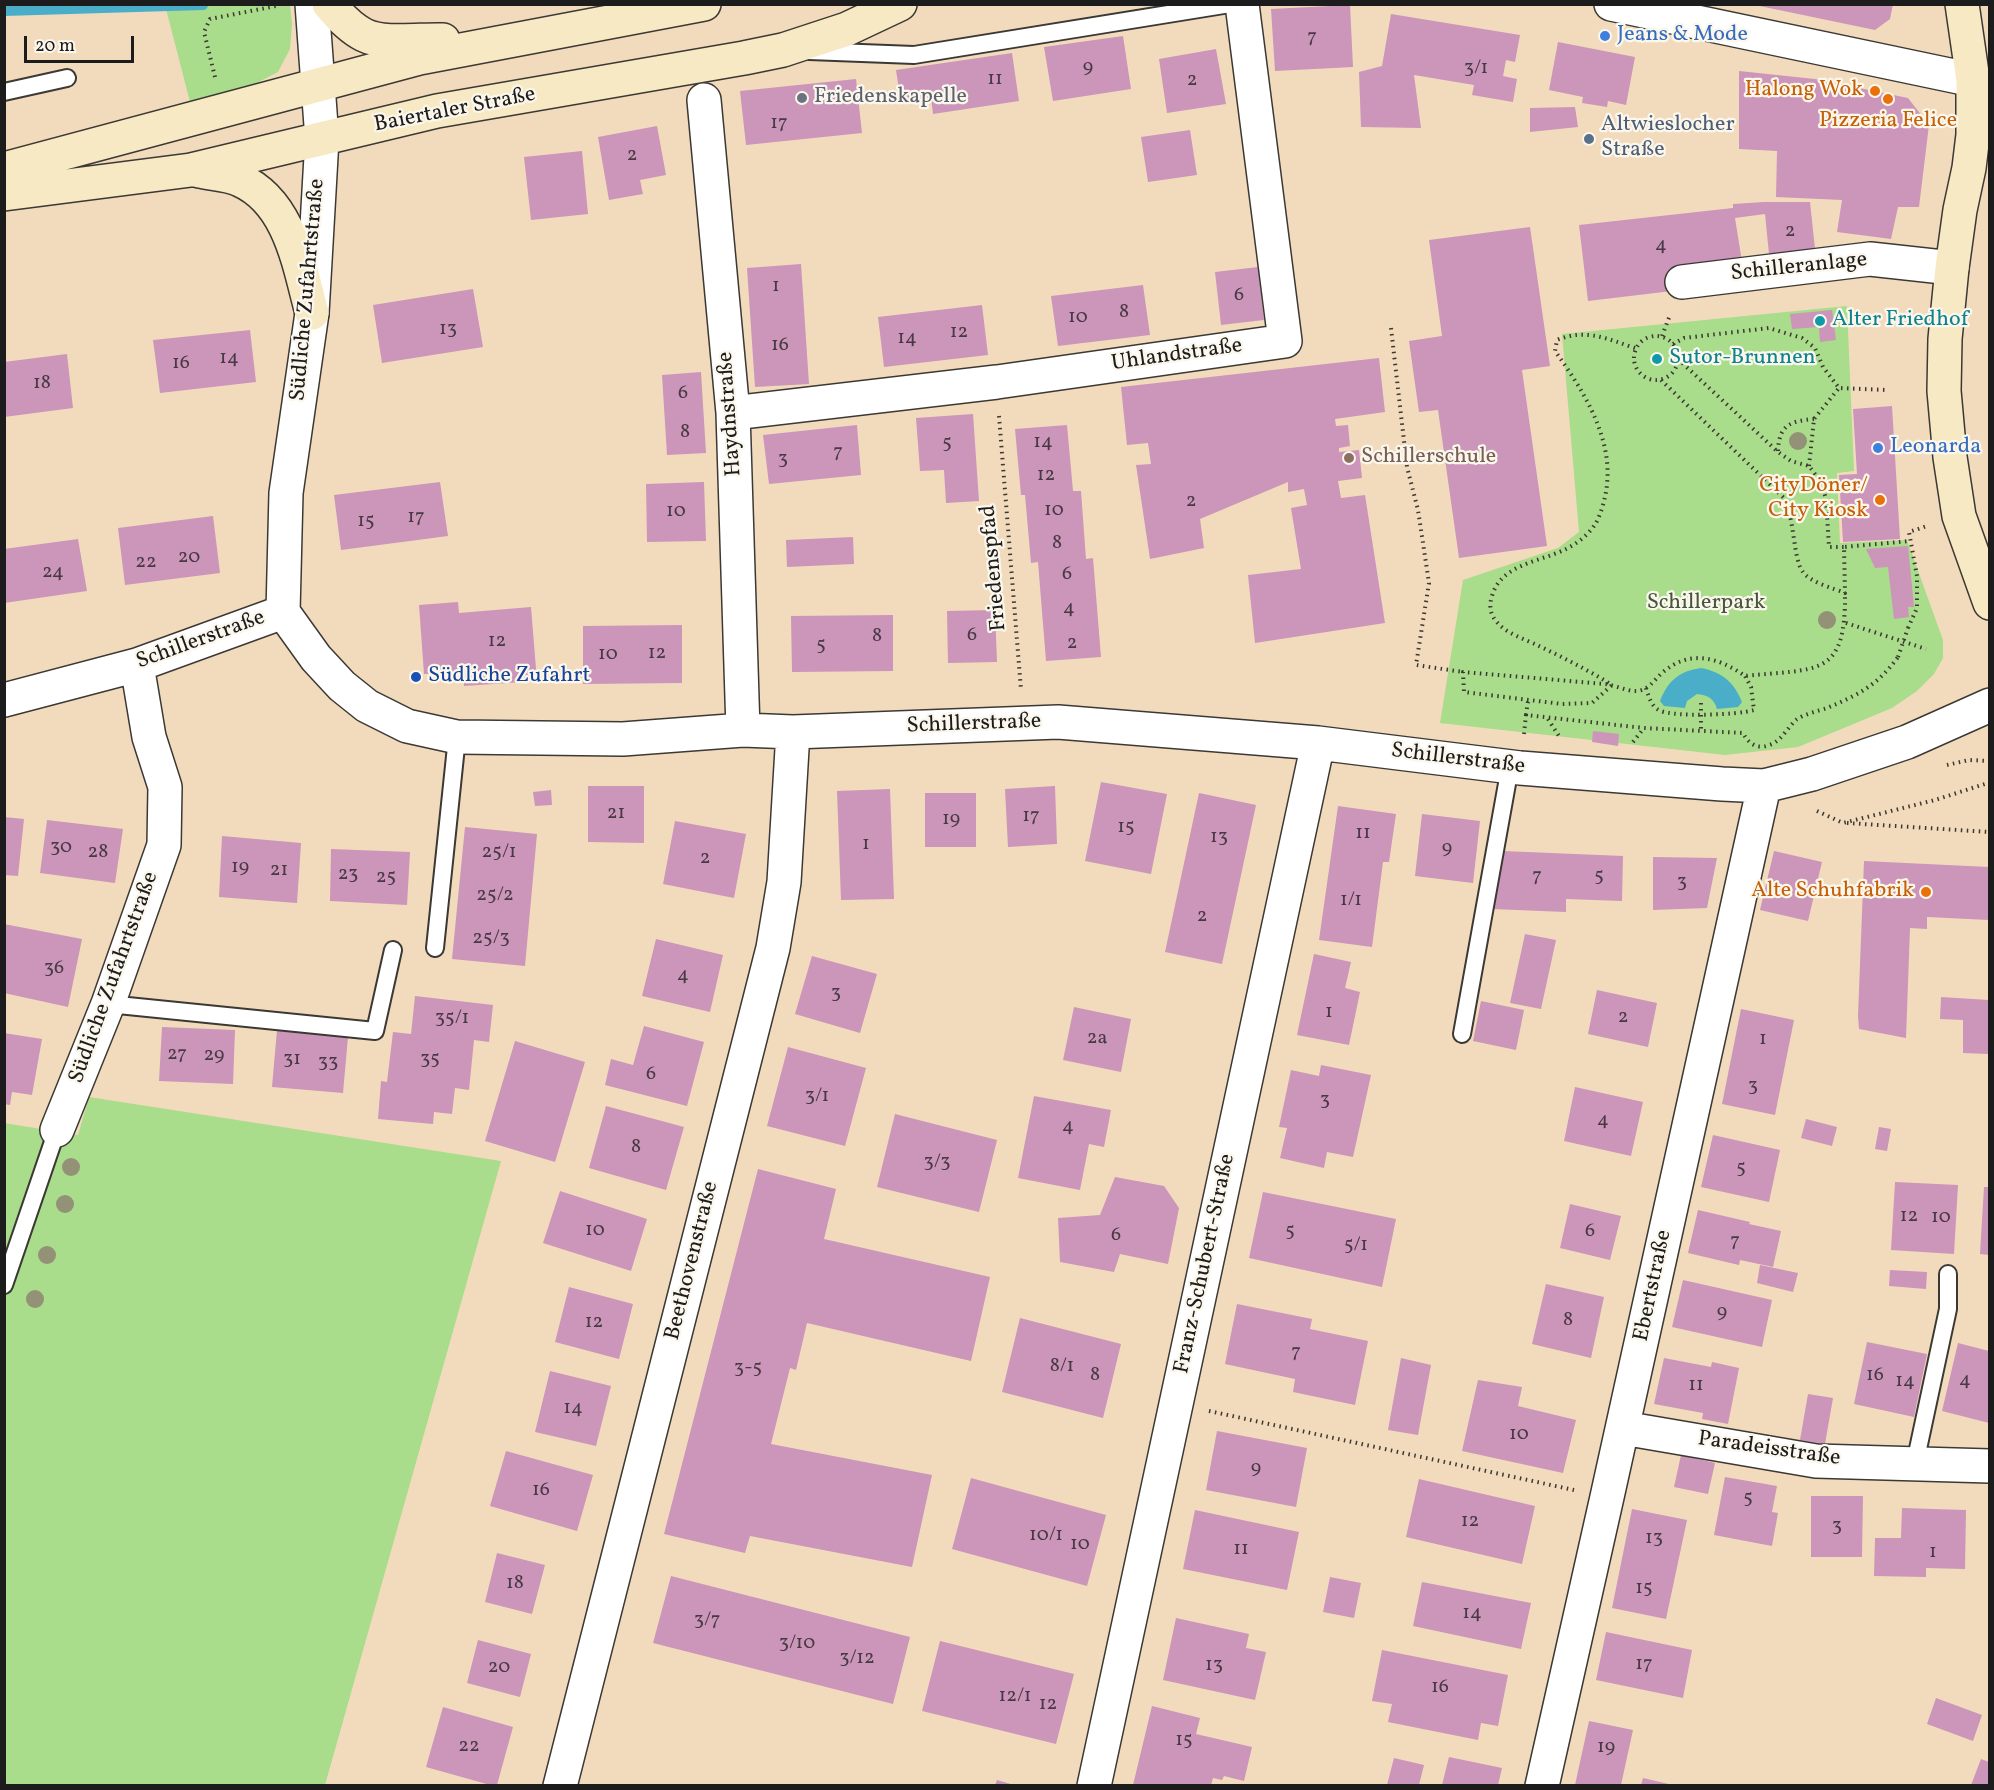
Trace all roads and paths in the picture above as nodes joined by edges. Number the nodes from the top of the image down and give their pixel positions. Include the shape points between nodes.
1 (282, 4) edge
2 (312, 4) edge
3 (329, 4) edge
4 (704, 4) edge
5 (900, 4) edge
6 (1230, 4) edge
7 (1242, 4) edge
8 (1611, 4) edge
9 (1962, 4) edge
10 (505, 43) junction
11 (783, 50) junction
12 (67, 78) dead end
13 (1973, 80) junction
14 (319, 85) junction
15 (4, 92) edge
16 (704, 100) dead end
17 (223, 111) junction
18 (322, 139) junction
19 (4, 169) edge
20 (191, 170) junction
21 (4, 194) edge
22 (1952, 268) junction
23 (1682, 282) dead end
24 (312, 313) junction
25 (1391, 328) dead end
26 (1673, 344) junction
27 (1635, 348) junction
28 (1678, 359) junction
29 (1661, 380) junction
30 (1839, 388) junction
31 (1887, 390) dead end
32 (999, 410) dead end
33 (733, 413) junction
34 (1815, 418) junction
35 (1778, 452) junction
36 (1809, 466) junction
37 (1909, 532) dead end
38 (1910, 542) junction
39 (1844, 547) junction
40 (1845, 593) junction
41 (1989, 603) edge
42 (283, 612) junction
43 (1846, 623) junction
44 (1926, 649) dead end
45 (137, 665) junction
46 (1462, 672) junction
47 (1745, 676) junction
48 (1612, 685) junction
49 (1646, 688) junction
50 (4, 700) edge
51 (1528, 701) junction
52 (1701, 703) dead end
53 (1989, 705) edge
54 (1701, 714) junction
55 (1526, 716) junction
56 (1024, 724) junction
57 (743, 730) junction
58 (793, 732) junction
59 (1701, 732) junction
60 (457, 737) junction
61 (1318, 743) junction
62 (1517, 754) junction
63 (1988, 783) dead end
64 (1764, 786) junction
65 (1813, 809) dead end
66 (1843, 823) junction
67 (1989, 832) edge
68 (435, 948) dead end
69 (393, 950) dead end
70 (108, 1004) junction
71 (1462, 1034) dead end
72 (57, 1130) joint
73 (1948, 1274) dead end
74 (4, 1285) edge
75 (1176, 1404) junction
76 (1623, 1428) junction
77 (1915, 1463) junction
78 (1989, 1466) edge
79 (1607, 1497) junction
80 (560, 1785) edge
81 (1094, 1785) edge
82 (1542, 1785) edge

1 - 17 path via 210,19 204,32
2 - 14 street, Südliche Zufahrtstraße
3 - 10 main road via 353,29 378,40
4 - 10 main road
5 - 11 main road, Baiertaler Straße via 847,29
6 - 11 lane via 914,56
7 - 33 street, Uhlandstraße via 1285,341 997,382
8 - 13 street
9 - 13 main road
10 - 14 main road via 419,58
11 - 18 main road, Baiertaler Straße via 436,111
12 - 15 lane
13 - 22 main road via 1970,168
14 - 17 main road
14 - 18 street, Südliche Zufahrtstraße
16 - 33 street, Haydnstraße
17 - 19 main road
18 - 20 main road, Baiertaler Straße
18 - 24 street, Südliche Zufahrtstraße
20 - 21 main road, Baiertaler Straße
20 - 24 main road via 238,179 271,202 296,256
22 - 23 street, Schilleranlage via 1870,259
22 - 41 main road via 1944,391 1950,457 1959,516
24 - 42 street, Südliche Zufahrtstraße via 286,493
25 - 46 path via 1407,467 1429,583 1416,665
26 - 27 path via 1655,336
26 - 28 path
26 - 30 path via 1684,338 1781,330 1815,348 1822,367
27 - 29 path via 1633,361 1638,371 1646,379
27 - 48 path via 1592,334 1557,340 1555,351 1590,404 1604,443 1608,483 1603,504 1594,526 1579,541 1522,565 1501,579 1489,603 1504,629
28 - 29 path via 1672,375
28 - 35 path
29 - 40 path via 1784,498 1791,514 1802,572
30 - 31 path
30 - 34 path
32 - 56 path, Friedenspfad
33 - 57 street, Haydnstraße
34 - 35 path via 1785,427 1779,437
34 - 36 path
35 - 36 path
36 - 39 path via 1821,482 1826,499 1829,547
37 - 38 path
38 - 39 path
38 - 59 path, bridge via 1917,576 1917,608 1898,657 1878,681 1843,701 1797,719 1768,746 1748,743 1743,733
39 - 40 path
40 - 43 path
42 - 45 street, Schillerstraße
42 - 60 street, Schillerstraße via 316,658 367,706 407,726
43 - 44 path
43 - 47 path via 1840,645 1830,660 1815,669
45 - 50 street, Schillerstraße
45 - 70 street, Südliche Zufahrtstraße via 149,737 165,787 164,845
46 - 48 path
46 - 51 path via 1464,692
47 - 49 path via 1715,659 1701,657 1675,663
47 - 54 path via 1754,710
48 - 49 path via 1636,691
48 - 51 path via 1592,703
49 - 54 path via 1651,703 1661,711
51 - 55 path
52 - 54 path
53 - 64 street, Schillerstraße via 1907,742
54 - 59 path
55 - 59 path
55 - 62 path
56 - 58 street, Schillerstraße
56 - 61 street, Schillerstraße via 1058,722
57 - 58 street, Schillerstraße
57 - 60 street, Schillerstraße via 622,739
58 - 80 street, Beethovenstraße via 784,882 773,948
60 - 68 lane
61 - 62 street, Schillerstraße
61 - 75 street, Franz-Schubert-Straße
62 - 64 street, Schillerstraße via 1711,783
62 - 71 lane
63 - 66 path
64 - 76 street, Ebertstraße
65 - 66 path
66 - 67 path
69 - 70 lane via 375,1031
70 - 72 street, Südliche Zufahrtstraße
72 - 74 lane, Südliche Zufahrtstraße
73 - 77 lane via 1948,1309
75 - 79 path
75 - 81 street, Franz-Schubert-Straße
76 - 77 street, Paradeisstraße via 1816,1461
76 - 79 street, Ebertstraße
77 - 78 street, Paradeisstraße
79 - 82 street, Ebertstraße

